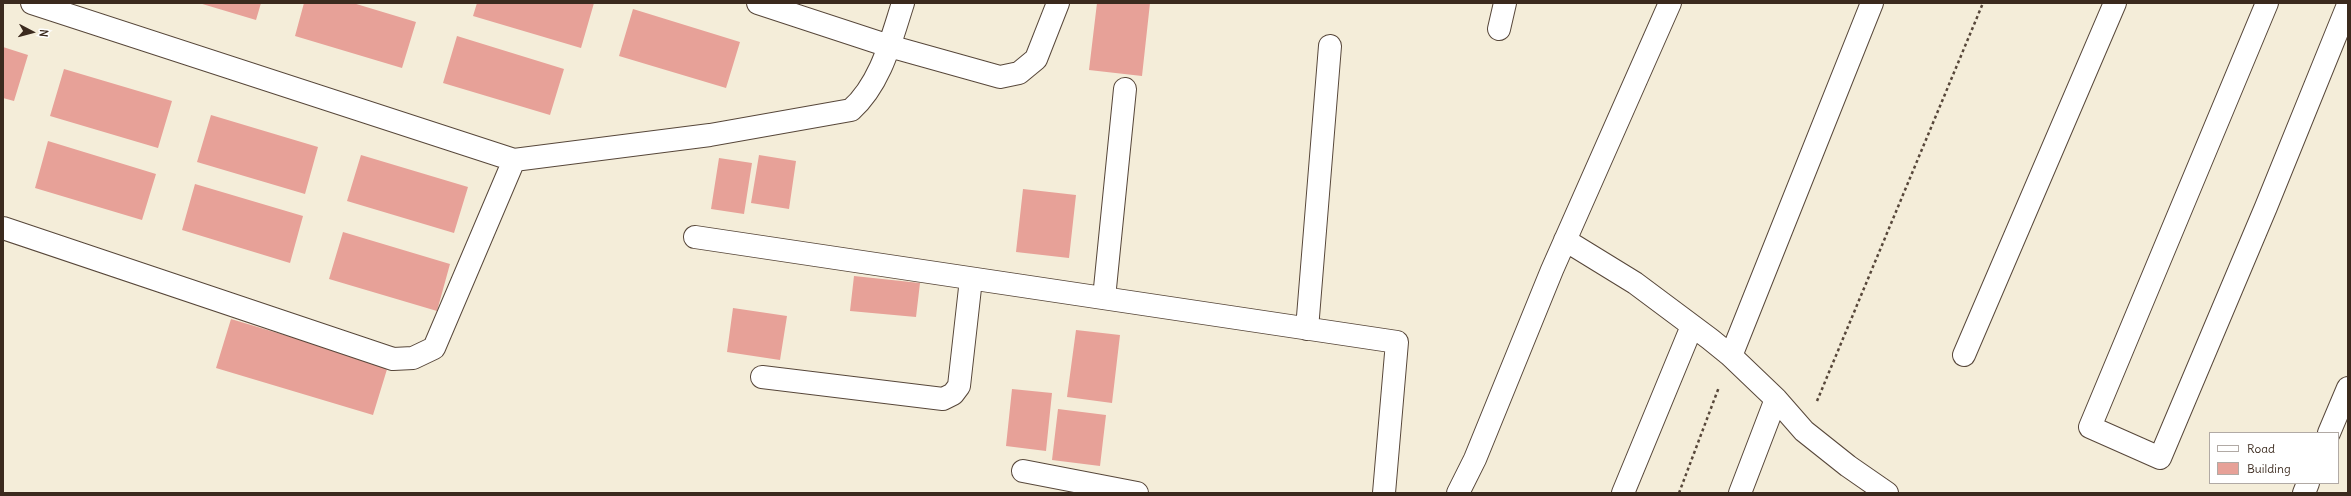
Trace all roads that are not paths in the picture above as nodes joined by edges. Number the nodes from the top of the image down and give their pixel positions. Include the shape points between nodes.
1 (32, 3) edge
2 (758, 3) edge
3 (903, 3) edge
4 (1058, 3) edge
5 (1504, 3) edge
6 (1670, 3) edge
7 (1872, 3) edge
8 (2115, 3) edge
9 (2267, 3) edge
10 (2348, 5) edge
11 (1498, 29) dead end
12 (889, 46) junction
13 (1330, 46) dead end
14 (1124, 89) dead end
15 (514, 160) junction
16 (3, 228) edge
17 (695, 237) dead end
18 (1565, 240) junction
19 (971, 279) junction
20 (1104, 298) junction
21 (1692, 326) junction
22 (1307, 329) junction
23 (1964, 355) dead end
24 (1731, 356) junction
25 (762, 377) dead end
26 (2348, 388) edge
27 (1776, 399) junction
28 (2329, 432) edge
29 (1022, 471) dead end
30 (1137, 493) edge
31 (1384, 493) edge
32 (1458, 493) edge
33 (1623, 493) edge
34 (1740, 493) edge
35 (1887, 493) edge

1 - 15 street
2 - 12 street
3 - 12 street
4 - 12 street via 1036,59 1019,73 1000,77
5 - 11 street
6 - 18 street
7 - 24 street
8 - 23 street
9 - 10 street via 2090,427 2160,458
12 - 15 street via 873,84 863,99 851,110 710,135
13 - 22 street
14 - 20 street
15 - 16 street via 434,348 413,358 393,359
17 - 19 street
18 - 21 street via 1635,283
18 - 32 street
19 - 20 street
19 - 25 street via 959,386 953,394 943,400
20 - 22 street
21 - 24 street
21 - 33 street
22 - 31 street via 1397,342
24 - 27 street
26 - 28 street
27 - 34 street
27 - 35 street via 1804,431
29 - 30 street

